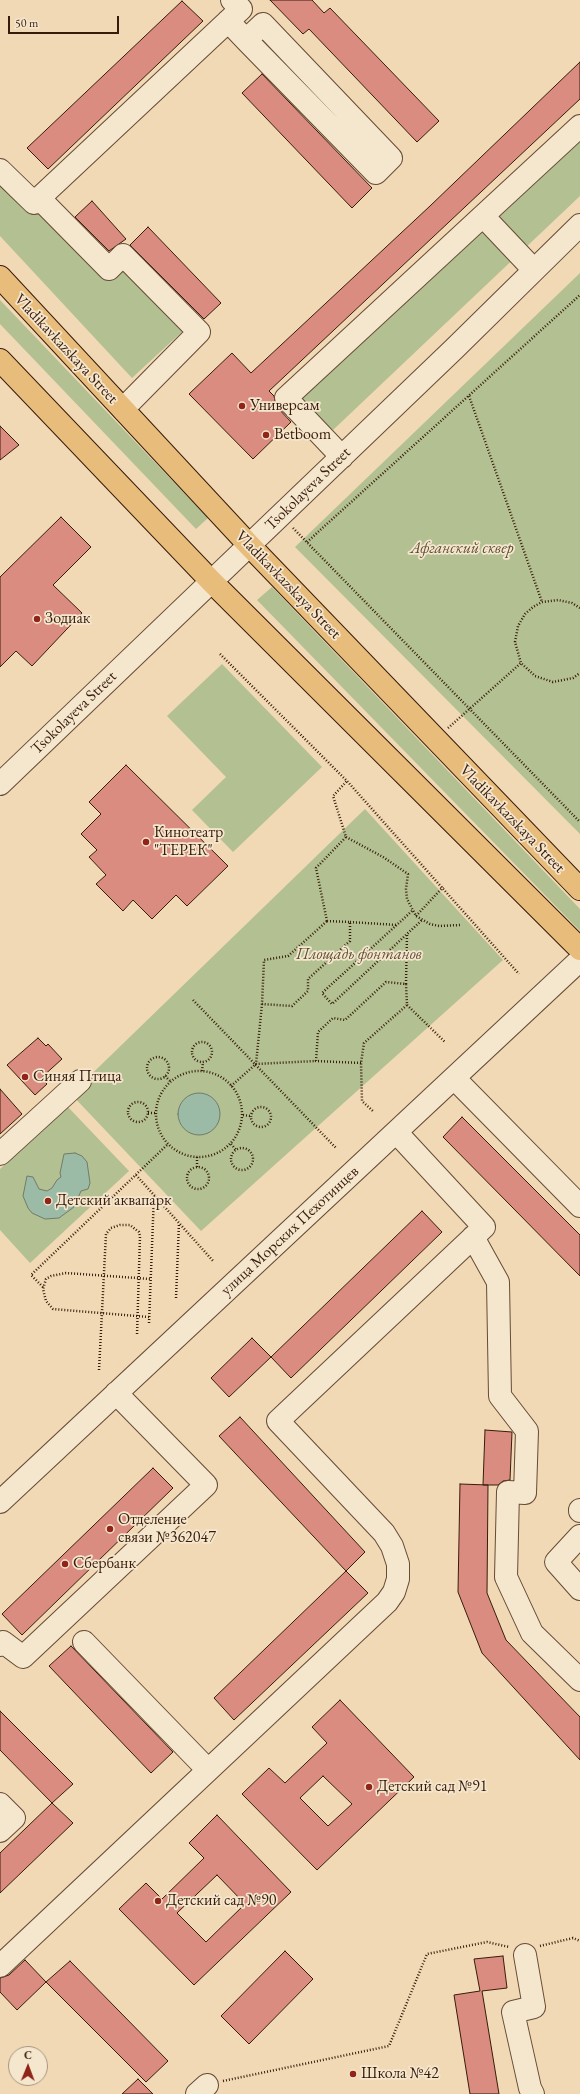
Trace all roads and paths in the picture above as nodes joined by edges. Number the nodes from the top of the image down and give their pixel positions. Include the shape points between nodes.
1 (232, 0) edge
2 (228, 21) junction
3 (246, 40) junction
4 (580, 126) edge
5 (0, 170) edge
6 (39, 198) junction
7 (483, 216) junction
8 (580, 225) edge
9 (534, 270) junction
10 (0, 277) edge
11 (580, 295) edge
12 (0, 360) edge
13 (469, 396) junction
14 (122, 409) junction
15 (342, 457) junction
16 (289, 525) dead end
17 (307, 542) junction
18 (249, 545) junction
19 (211, 581) junction
20 (542, 602) junction
21 (580, 608) edge
22 (220, 654) dead end
23 (521, 663) junction
24 (580, 673) edge
25 (470, 708) junction
26 (446, 729) dead end
27 (347, 781) junction
28 (0, 784) edge
29 (580, 822) edge
30 (346, 837) junction
31 (443, 887) junction
32 (580, 889) edge
33 (412, 911) junction
34 (416, 916) junction
35 (327, 920) junction
36 (422, 920) junction
37 (350, 922) junction
38 (397, 925) junction
39 (461, 925) dead end
40 (407, 934) junction
41 (580, 949) edge
42 (580, 960) edge
43 (519, 974) dead end
44 (406, 984) junction
45 (193, 1000) dead end
46 (262, 1004) junction
47 (407, 1005) junction
48 (445, 1042) dead end
49 (316, 1061) junction
50 (203, 1062) junction
51 (256, 1064) junction
52 (361, 1064) junction
53 (202, 1071) junction
54 (165, 1076) junction
55 (454, 1078) junction
56 (80, 1081) dead end
57 (172, 1082) junction
58 (231, 1086) junction
59 (374, 1112) dead end
60 (148, 1113) junction
61 (157, 1113) junction
62 (243, 1115) junction
63 (250, 1116) junction
64 (396, 1132) junction
65 (168, 1144) junction
66 (231, 1144) junction
67 (336, 1148) dead end
68 (236, 1150) junction
69 (0, 1154) edge
70 (197, 1157) junction
71 (197, 1167) junction
72 (136, 1175) junction
73 (154, 1195) junction
74 (580, 1206) edge
75 (179, 1222) junction
76 (473, 1237) junction
77 (214, 1262) dead end
78 (104, 1276) junction
79 (139, 1278) junction
80 (151, 1279) junction
81 (43, 1287) junction
82 (176, 1298) dead end
83 (102, 1314) junction
84 (137, 1316) junction
85 (149, 1318) junction
86 (149, 1323) dead end
87 (137, 1334) dead end
88 (99, 1370) dead end
89 (116, 1393) junction
90 (0, 1502) edge
91 (580, 1536) edge
92 (580, 1589) edge
93 (84, 1642) dead end
94 (0, 1645) edge
95 (580, 1680) edge
96 (208, 1770) junction
97 (0, 1804) edge
98 (0, 1831) edge
99 (580, 1941) edge
100 (527, 1950) junction
101 (0, 1966) edge
102 (202, 2089) edge
103 (533, 2094) edge

1 - 2 street via 241,9
2 - 3 street
2 - 6 street
3 - 3 street via 376,173 391,158 263,24
4 - 7 street
5 - 6 street via 34,203
6 - 14 street via 109,269 123,255 199,332
7 - 9 street
7 - 15 street via 286,398
8 - 9 street, Tsokolayeva Street
9 - 15 street, Tsokolayeva Street
10 - 14 main road, Vladikavkazskaya Street
11 - 13 path
12 - 19 main road
13 - 17 path
13 - 20 path
14 - 18 main road, Vladikavkazskaya Street
15 - 18 street, Tsokolayeva Street
16 - 17 path
17 - 25 path
18 - 19 street, Tsokolayeva Street
18 - 32 main road, Vladikavkazskaya Street
19 - 28 street, Tsokolayeva Street
19 - 41 main road
20 - 21 path via 558,600
20 - 23 path via 525,614 518,626 515,642
22 - 27 path
23 - 24 path via 535,676 553,682 573,678
23 - 25 path
25 - 26 path
25 - 29 path
27 - 30 path via 333,796
27 - 31 path
30 - 33 path via 408,874 407,899
30 - 35 path via 316,868
31 - 34 path
31 - 43 path
33 - 34 path
33 - 38 path
34 - 36 path
35 - 37 path
35 - 46 path via 288,956 264,960
36 - 39 path via 439,926
36 - 40 path
37 - 38 path
37 - 46 path via 350,941 308,979 308,991 292,1006
38 - 40 path via 322,993 332,1004
40 - 44 path
42 - 55 street, улица Морских Пехотинцев
44 - 47 path
44 - 49 path via 386,982 345,1020 333,1018 318,1032
45 - 51 path
46 - 51 path
47 - 48 path
47 - 52 path via 364,1043
49 - 51 path
49 - 52 path
50 - 50 path via 209,1060 213,1053 209,1044 202,1042 194,1046 192,1051 195,1060
50 - 53 path
51 - 58 path
51 - 67 path
52 - 59 path via 362,1101
53 - 57 path via 189,1073
53 - 58 path via 226,1080
54 - 54 path via 169,1068 166,1061 157,1057 150,1061 147,1066 150,1076 158,1079
54 - 57 path
55 - 64 street, улица Морских Пехотинцев
55 - 74 street
56 - 69 street
57 - 61 path via 163,1091 157,1104
58 - 62 path via 240,1100
60 - 60 path via 145,1104 137,1102 130,1106 128,1111 131,1119 138,1122 144,1120
60 - 61 path
61 - 65 path via 160,1131
62 - 63 path
62 - 66 path via 240,1130
63 - 63 path via 254,1124 261,1127 267,1125 271,1118 268,1110 260,1107 252,1111
64 - 76 street via 484,1226
64 - 89 street, улица Морских Пехотинцев
65 - 70 path via 186,1155
65 - 72 path
66 - 68 path
66 - 70 path via 211,1156
68 - 68 path via 231,1156 232,1164 239,1169 248,1167 252,1160 250,1152 241,1148
70 - 71 path
71 - 71 path via 189,1171 186,1177 190,1186 198,1189 205,1187 209,1179 205,1169
72 - 73 path
72 - 81 path via 31,1275
73 - 75 path
73 - 80 path
75 - 77 path
75 - 82 path
76 - 95 street via 498,1282 500,1396 527,1432 525,1493 508,1492 506,1578 532,1633
76 - 96 street via 278,1421 384,1533 398,1564 398,1579 394,1592 387,1602
78 - 79 path
78 - 79 path via 106,1234 111,1228 130,1225 140,1236
78 - 81 path via 66,1273 46,1279
78 - 83 path
79 - 80 path
79 - 84 path
80 - 85 path
81 - 83 path via 46,1301 53,1309
83 - 84 path
83 - 88 path
84 - 85 path
84 - 87 path
85 - 86 path
89 - 90 street, улица Морских Пехотинцев
89 - 94 street via 206,1484 22,1657 3,1642
91 - 92 street via 556,1562
93 - 96 street
96 - 101 street
97 - 98 street via 14,1818
99 - 100 path via 573,1938
100 - 102 path via 487,1942 427,1954 389,2046
100 - 103 street via 534,2007 513,2012

